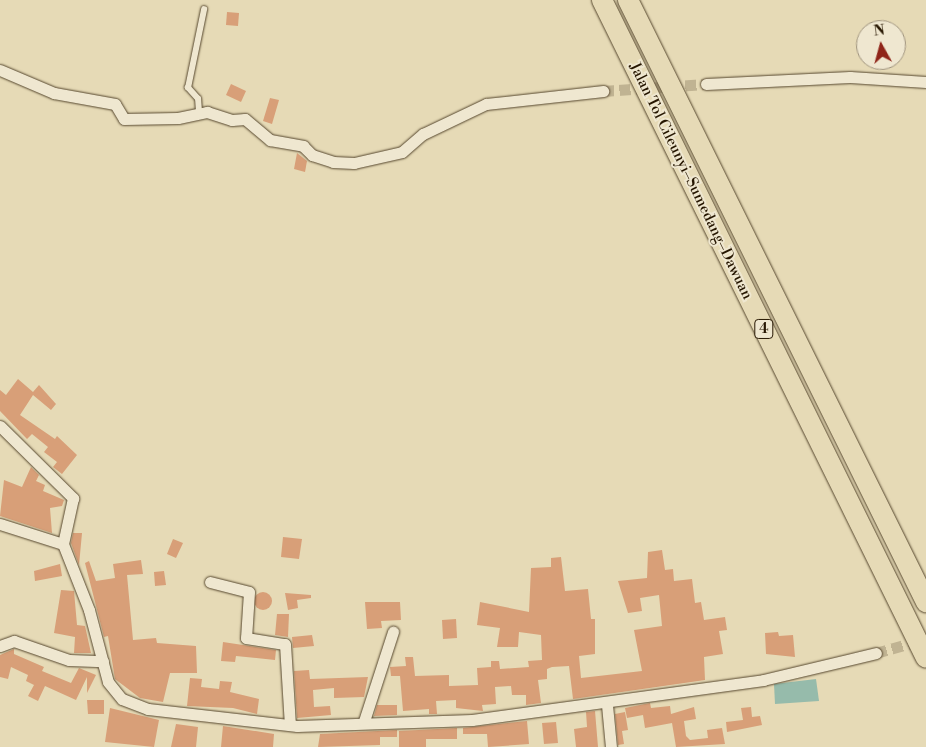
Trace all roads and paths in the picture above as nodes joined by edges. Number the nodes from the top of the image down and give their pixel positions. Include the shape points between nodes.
1 (602, 0) edge
2 (628, 0) edge
3 (204, 10) dead end
4 (0, 70) edge
5 (926, 82) edge
6 (706, 84) tunnel mouth
7 (603, 90) tunnel mouth
8 (199, 112) junction
9 (0, 426) edge
10 (0, 524) edge
11 (63, 544) junction
12 (210, 582) dead end
13 (926, 602) edge
14 (393, 632) dead end
15 (0, 646) edge
16 (876, 653) tunnel mouth
17 (926, 658) edge
18 (103, 661) junction
19 (607, 705) junction
20 (364, 721) junction
21 (290, 725) junction
22 (611, 747) edge

1 - 17 highway, Jalan Tol Cileunyi–Sumedang–Dawuan / 4
2 - 13 highway, Jalan Tol Cileunyi–Sumedang–Dawuan / 4
3 - 8 lane via 188,90 198,99
4 - 8 street via 54,93 115,104 124,119 178,118
5 - 6 street via 850,77
7 - 8 street via 476,107 424,134 402,152 354,163 320,160 303,146 270,140 245,119
9 - 11 street via 73,498
10 - 11 street
11 - 18 street
12 - 21 street via 249,592 246,638 285,644
14 - 20 street
15 - 18 street via 9,641 69,660
16 - 19 street via 763,680
18 - 21 street via 112,692 148,709
19 - 20 street via 472,720
19 - 22 street
20 - 21 street

